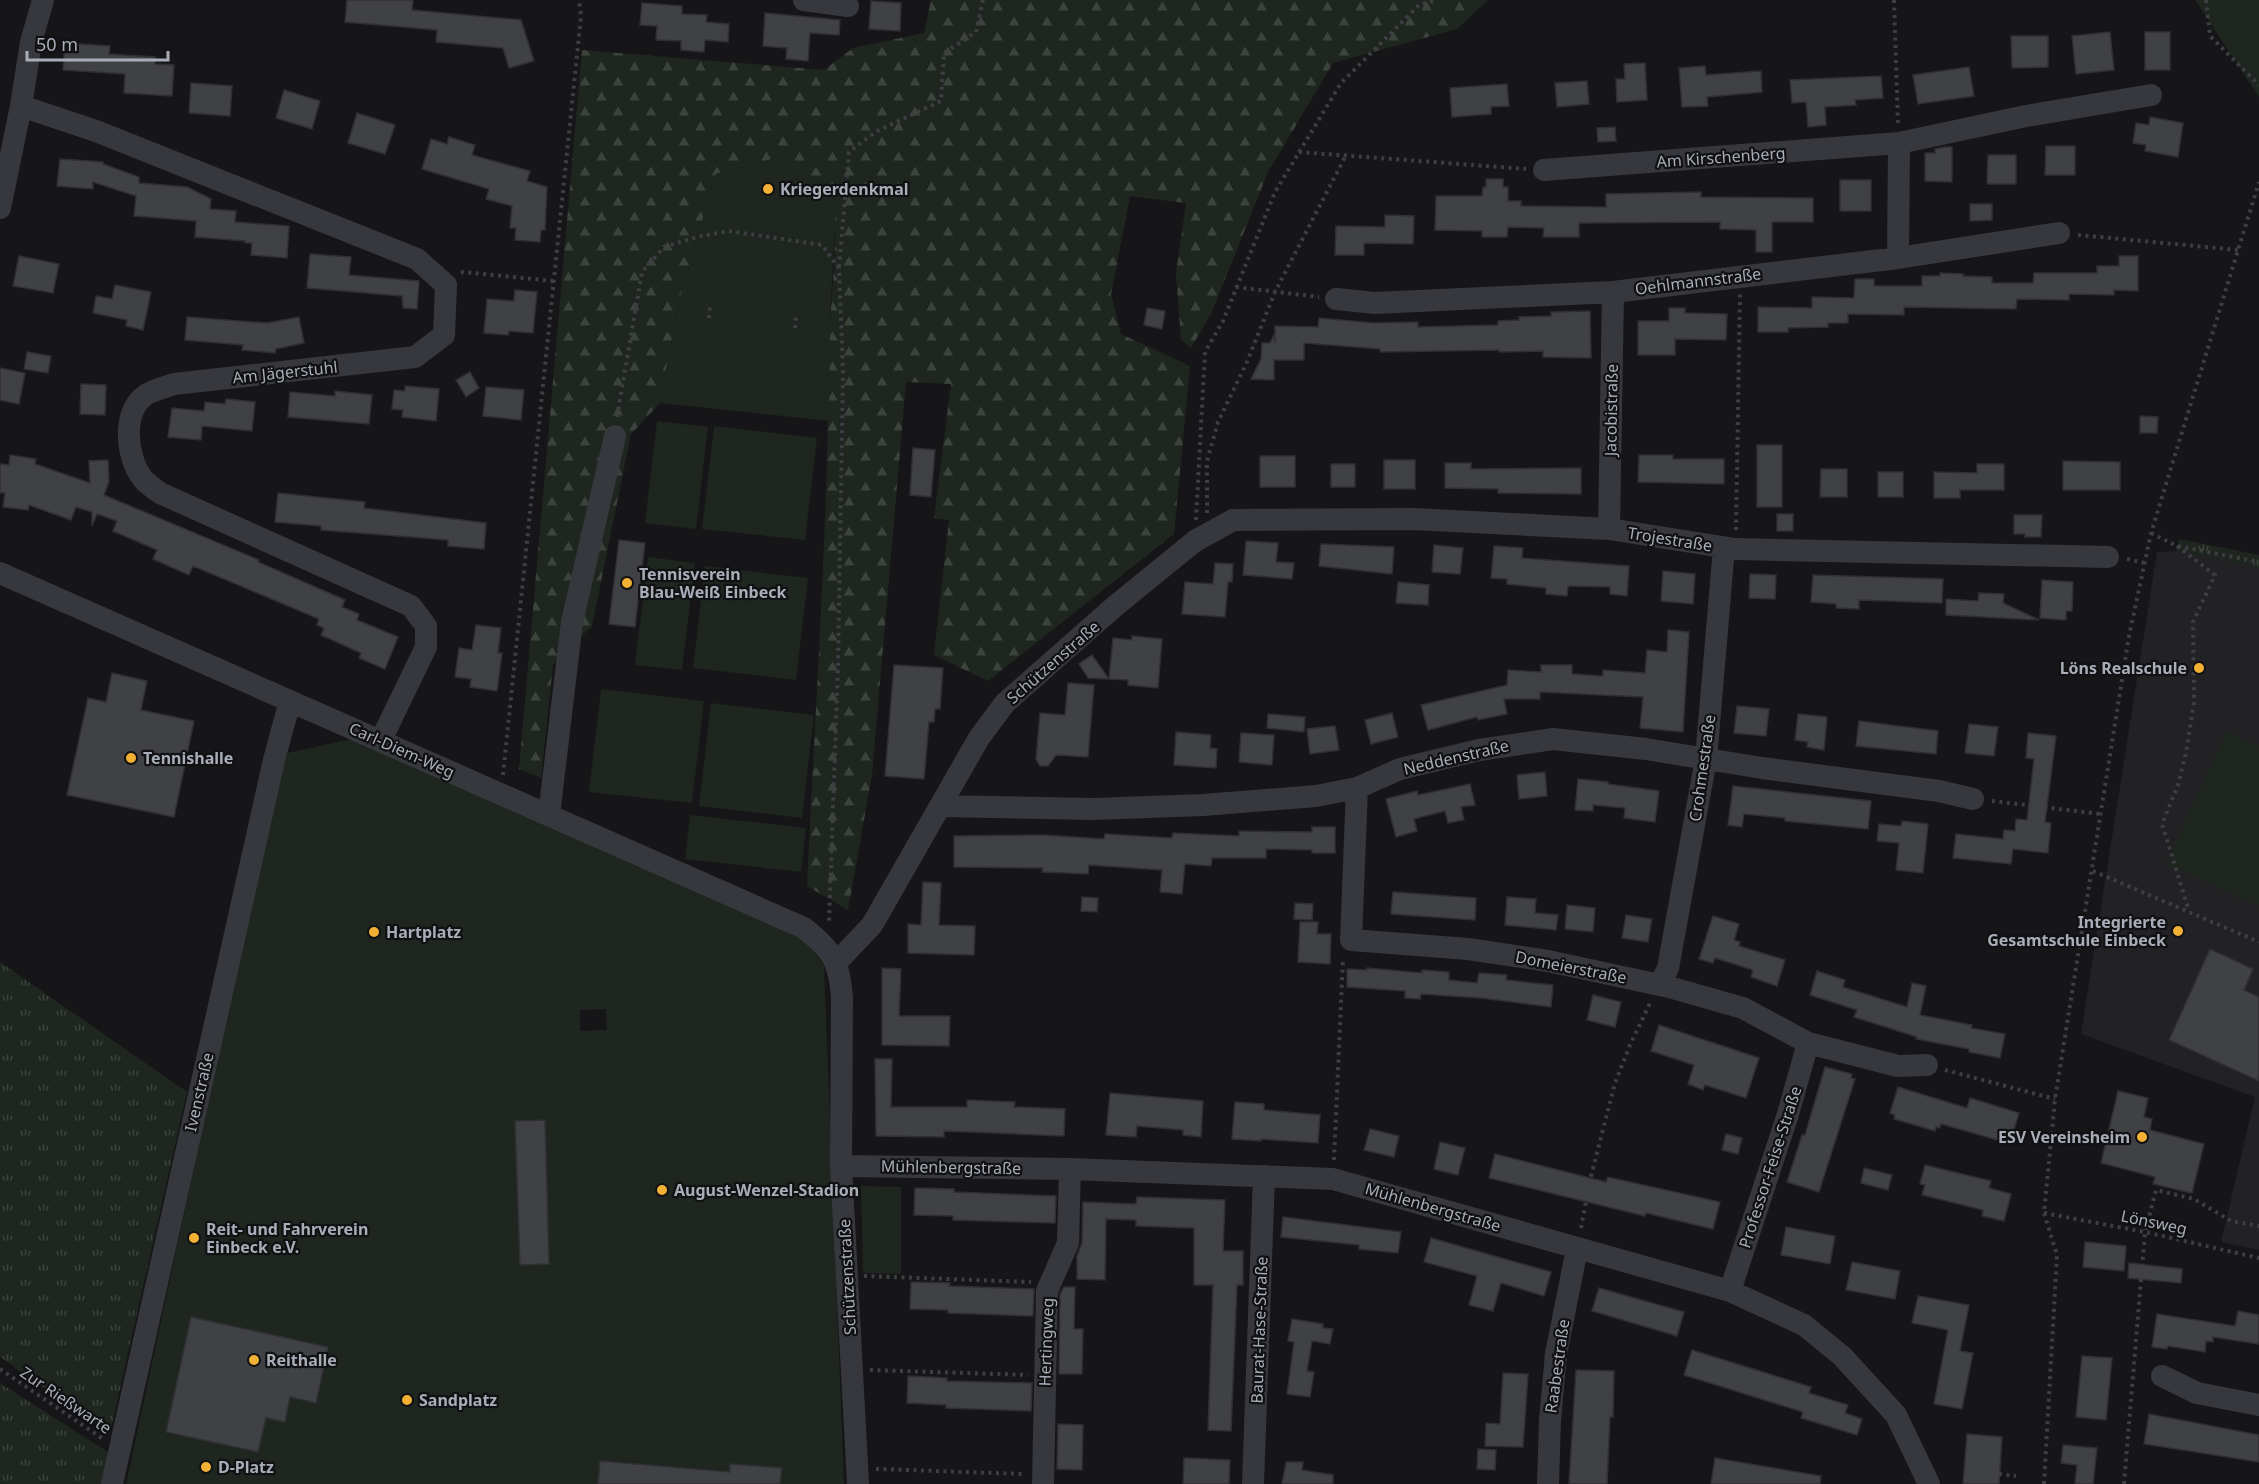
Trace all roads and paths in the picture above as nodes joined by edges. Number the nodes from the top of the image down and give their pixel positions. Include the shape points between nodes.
1 (43, 0) edge
2 (579, 0) edge
3 (804, 0) edge
4 (983, 0) edge
5 (1437, 0) edge
6 (1894, 0) edge
7 (2206, 0) edge
8 (848, 6) dead end
9 (2259, 85) edge
10 (2151, 95) dead end
11 (21, 106) junction
12 (1899, 143) junction
13 (1299, 152) junction
14 (1345, 157) junction
15 (1544, 171) joint
16 (2259, 182) edge
17 (0, 208) edge
18 (2059, 233) joint
19 (2238, 250) junction
20 (1898, 258) junction
21 (839, 268) junction
22 (1741, 276) junction
23 (555, 281) junction
24 (446, 285) junction
25 (1236, 287) junction
26 (1275, 292) junction
27 (1613, 292) junction
28 (1336, 299) joint
29 (710, 304) dead end
30 (796, 314) dead end
31 (709, 318) dead end
32 (795, 328) dead end
33 (615, 436) joint
34 (1233, 520) joint
35 (1609, 529) junction
36 (2151, 533) junction
37 (1201, 538) junction
38 (2176, 546) junction
39 (1730, 548) junction
40 (2108, 557) dead end
41 (2134, 561) dead end
42 (2259, 562) edge
43 (2145, 563) junction
44 (0, 573) edge
45 (290, 701) junction
46 (381, 740) junction
47 (1706, 759) junction
48 (1357, 788) junction
49 (501, 794) junction
50 (1973, 799) joint
51 (940, 806) junction
52 (2101, 814) junction
53 (549, 815) junction
54 (2093, 871) junction
55 (2189, 911) junction
56 (1351, 940) junction
57 (2259, 942) edge
58 (832, 955) junction
59 (1660, 985) junction
60 (1808, 1043) junction
61 (1927, 1065) joint
62 (2055, 1099) junction
63 (841, 1166) junction
64 (1070, 1169) junction
65 (1264, 1176) junction
66 (1333, 1179) junction
67 (2043, 1213) junction
68 (2259, 1226) edge
69 (2145, 1232) junction
70 (1577, 1249) junction
71 (2259, 1258) edge
72 (846, 1276) junction
73 (1051, 1283) junction
74 (1730, 1291) junction
75 (0, 1369) edge
76 (852, 1369) junction
77 (1046, 1376) junction
78 (2162, 1376) dead end
79 (2259, 1405) edge
80 (119, 1450) junction
81 (1999, 1474) dead end
82 (857, 1476) edge
83 (2016, 1476) dead end
84 (1043, 1480) edge
85 (112, 1484) edge
86 (1253, 1484) edge
87 (1548, 1484) edge
88 (1929, 1484) edge
89 (2044, 1484) edge
90 (2124, 1484) edge

1 - 11 street via 31,42
2 - 23 path via 581,16
3 - 8 street
4 - 21 path via 976,32 944,53 941,100 878,131 849,152
5 - 13 path via 1419,5 1341,83
6 - 12 path
7 - 9 path via 2210,36
10 - 12 street, Am Kirschenberg
11 - 17 street
11 - 24 street via 96,131 417,259
12 - 15 street, Am Kirschenberg
12 - 20 street
13 - 14 path
13 - 25 path via 1275,192
14 - 15 path
14 - 26 path
16 - 19 path
18 - 19 path
18 - 20 street, Oehlmannstraße
19 - 36 path
20 - 22 street, Oehlmannstraße
21 - 33 path via 822,245 729,231 664,247 642,272
21 - 58 path via 843,372
22 - 27 street, Oehlmannstraße
22 - 39 path
23 - 24 path via 463,272
23 - 49 path
24 - 46 street, Am Jägerstuhl via 444,335 415,357 174,384 146,395 130,422 134,463 143,480 160,493 411,606 426,626 426,647
25 - 26 path
25 - 37 path via 1205,352
26 - 28 path
26 - 37 path via 1218,422 1207,461
27 - 28 street, Oehlmannstraße via 1375,303
27 - 35 street, Jacobistraße
29 - 31 path
30 - 32 path
33 - 53 street via 572,622
34 - 35 street, Trojestraße via 1415,519
34 - 37 street, Schützenstraße
35 - 39 street, Trojestraße
36 - 38 path
36 - 43 path
37 - 51 street, Schützenstraße via 1005,703 979,738
38 - 42 path
38 - 55 path via 2215,575 2193,622 2194,702 2187,753 2162,824
39 - 40 street, Trojestraße
39 - 47 street, Crohmestraße
41 - 43 path
43 - 52 path via 2129,636
44 - 45 street, Carl-Diem-Weg
45 - 46 street, Carl-Diem-Weg
45 - 80 street, Ivenstraße
46 - 49 street, Carl-Diem-Weg
47 - 48 street, Neddenstraße via 1553,739 1479,750 1400,769
47 - 50 street, Neddenstraße
47 - 59 street, Crohmestraße via 1668,968
48 - 51 street, Neddenstraße via 1316,796 1203,805 1094,809
48 - 56 street
49 - 53 street, Carl-Diem-Weg
50 - 52 path
51 - 58 street, Schützenstraße via 872,925
52 - 54 path
53 - 58 street, Carl-Diem-Weg via 804,928
54 - 55 path
54 - 62 path
55 - 57 path
56 - 59 street, Domeierstraße via 1468,949
56 - 66 path via 1344,949
58 - 63 street, Schützenstraße via 842,997
59 - 60 street, Domeierstraße via 1743,1008
59 - 70 path via 1616,1083 1590,1180
60 - 61 street, Domeierstraße via 1898,1066
60 - 74 street, Professor-Feise-Straße
61 - 62 path
62 - 67 path
63 - 64 street, Mühlenbergstraße
63 - 72 street, Schützenstraße
64 - 65 street, Mühlenbergstraße
64 - 73 street, Hertingweg via 1068,1243
65 - 66 street, Mühlenbergstraße
65 - 86 street, Baurat-Hase-Straße
66 - 70 street, Mühlenbergstraße
67 - 69 path, Lönsweg
67 - 89 path via 2057,1255
68 - 69 path via 2231,1221 2194,1199 2156,1190
69 - 71 path, Lönsweg
69 - 90 path
70 - 74 street, Mühlenbergstraße
70 - 87 street, Raabestraße via 1556,1354
72 - 73 path
72 - 76 street, Schützenstraße
73 - 77 street, Hertingweg via 1047,1291
74 - 88 street, Mühlenbergstraße via 1804,1325 1842,1356 1896,1415
75 - 80 path, Zur Rießwarte
76 - 77 path
76 - 82 street, Schützenstraße
77 - 84 street, Hertingweg
78 - 79 street via 2197,1393
80 - 85 street, Ivenstraße
81 - 83 path
82 - 84 path

